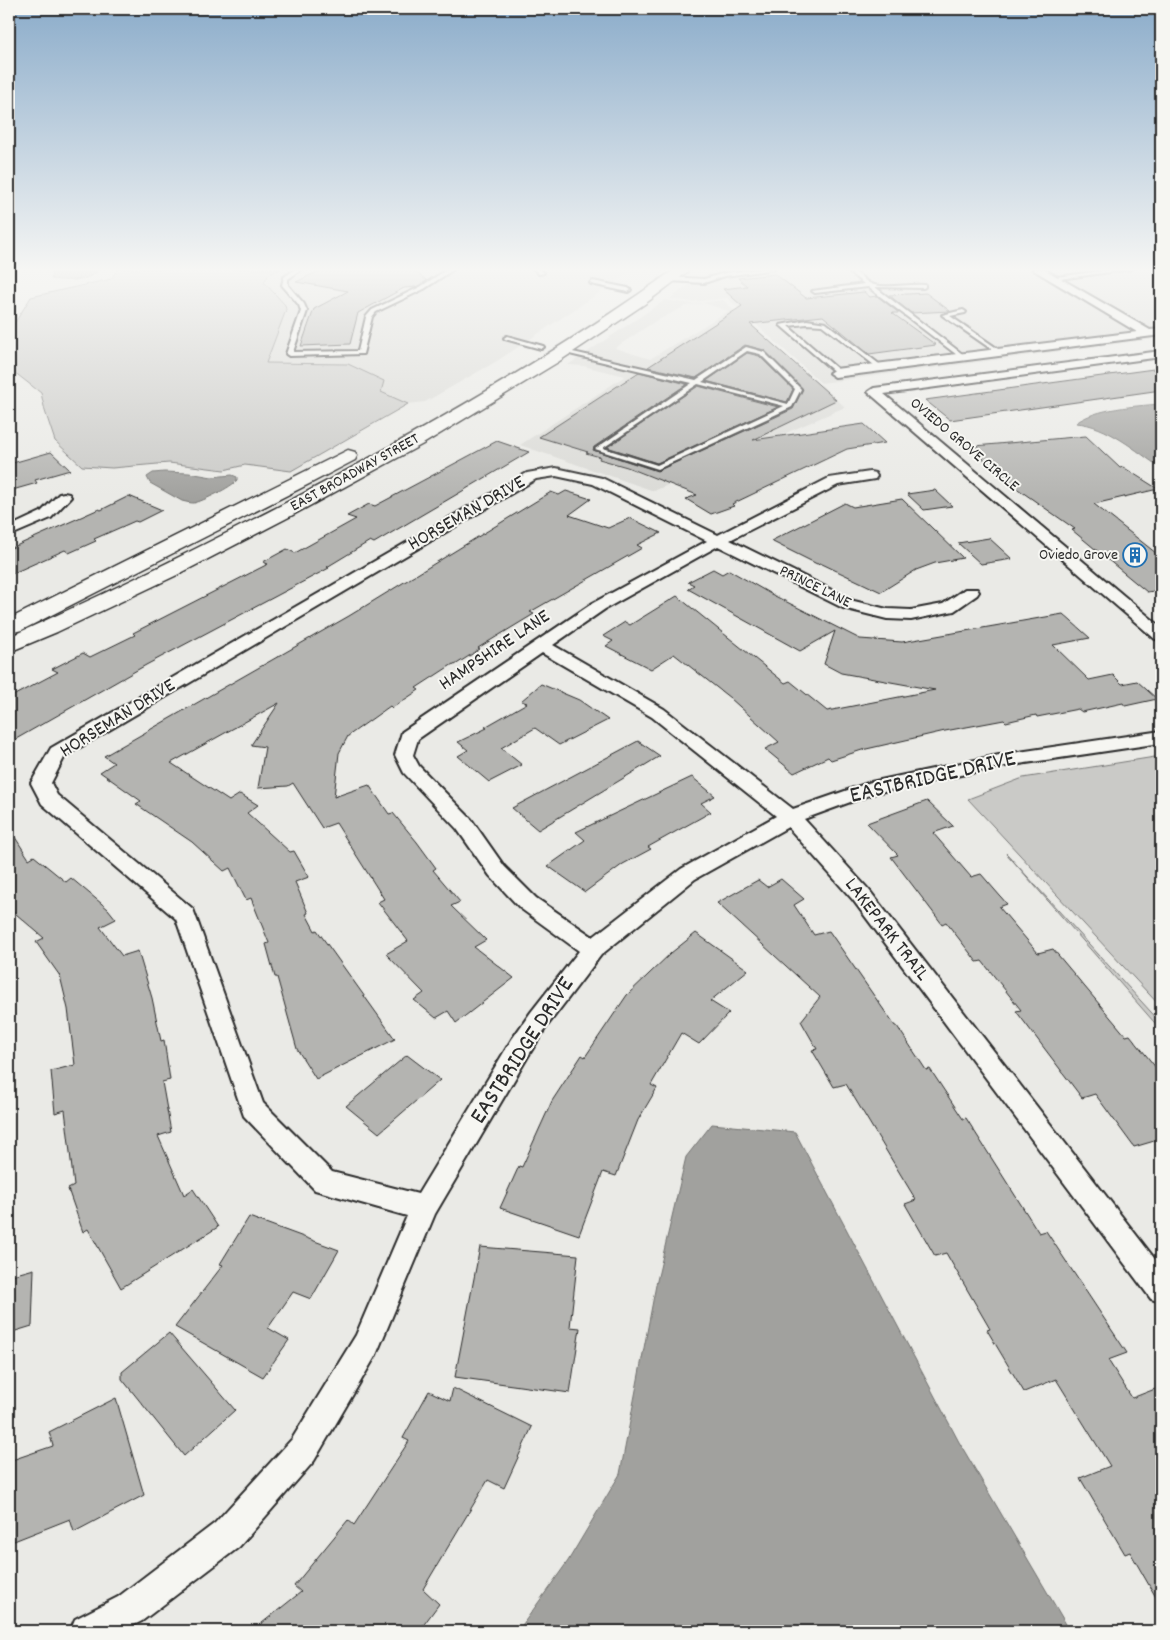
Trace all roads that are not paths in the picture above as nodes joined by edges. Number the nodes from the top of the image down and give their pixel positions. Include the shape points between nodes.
1 (292, 346) edge
2 (363, 346) edge
3 (535, 346) edge
4 (573, 346) edge
5 (806, 346) edge
6 (852, 346) edge
7 (948, 346) edge
8 (990, 346) edge
9 (1049, 346) edge
10 (541, 347) junction
11 (564, 352) junction
12 (999, 352) junction
13 (1161, 354) edge
14 (963, 357) junction
15 (880, 367) junction
16 (837, 373) joint
17 (488, 378) dead end
18 (697, 382) junction
19 (790, 406) junction
20 (366, 447) dead end
21 (870, 476) dead end
22 (64, 497) dead end
23 (9, 532) edge
24 (718, 540) junction
25 (971, 592) dead end
26 (9, 628) edge
27 (1161, 635) edge
28 (9, 645) edge
29 (540, 645) junction
30 (1161, 737) edge
31 (790, 817) junction
32 (593, 949) junction
33 (424, 1208) junction
34 (1161, 1289) edge
35 (87, 1631) edge

1 - 2 lane via 289,354 361,353
3 - 10 lane
4 - 11 main road, EAST BROADWAY STREET
5 - 16 lane
6 - 15 lane
7 - 14 lane
8 - 12 lane
9 - 12 street
10 - 11 main road
10 - 17 main road
11 - 18 lane
11 - 28 main road, EAST BROADWAY STREET via 449,422 287,510 91,610
12 - 14 street
13 - 27 street, OVIEDO GROVE CIRCLE via 874,392
14 - 15 street
15 - 16 street
18 - 19 lane
18 - 19 lane via 746,349 762,353 798,389
18 - 19 lane via 598,450 658,467
20 - 26 main road, EAST BROADWAY STREET
21 - 24 street, HAMPSHIRE LANE via 834,481
22 - 23 street via 46,515
24 - 25 street, PRINCE LANE via 849,605 887,614 911,615 948,608
24 - 29 street, HAMPSHIRE LANE via 599,606
24 - 33 street, HORSEMAN DRIVE via 597,481 556,472 532,476 58,752 41,783 49,799 185,915 253,1108 324,1182
29 - 31 street, LAKEPARK TRAIL via 658,713
29 - 32 street, HAMPSHIRE LANE via 408,736 404,755 411,768 464,824 497,871 528,903
30 - 31 street, EASTBRIDGE DRIVE via 999,761 880,786
31 - 32 street, EASTBRIDGE DRIVE via 688,874
31 - 34 street, LAKEPARK TRAIL via 861,894
32 - 33 street, EASTBRIDGE DRIVE via 521,1046
33 - 35 street, EASTBRIDGE DRIVE via 366,1345 303,1450 227,1535 130,1609

